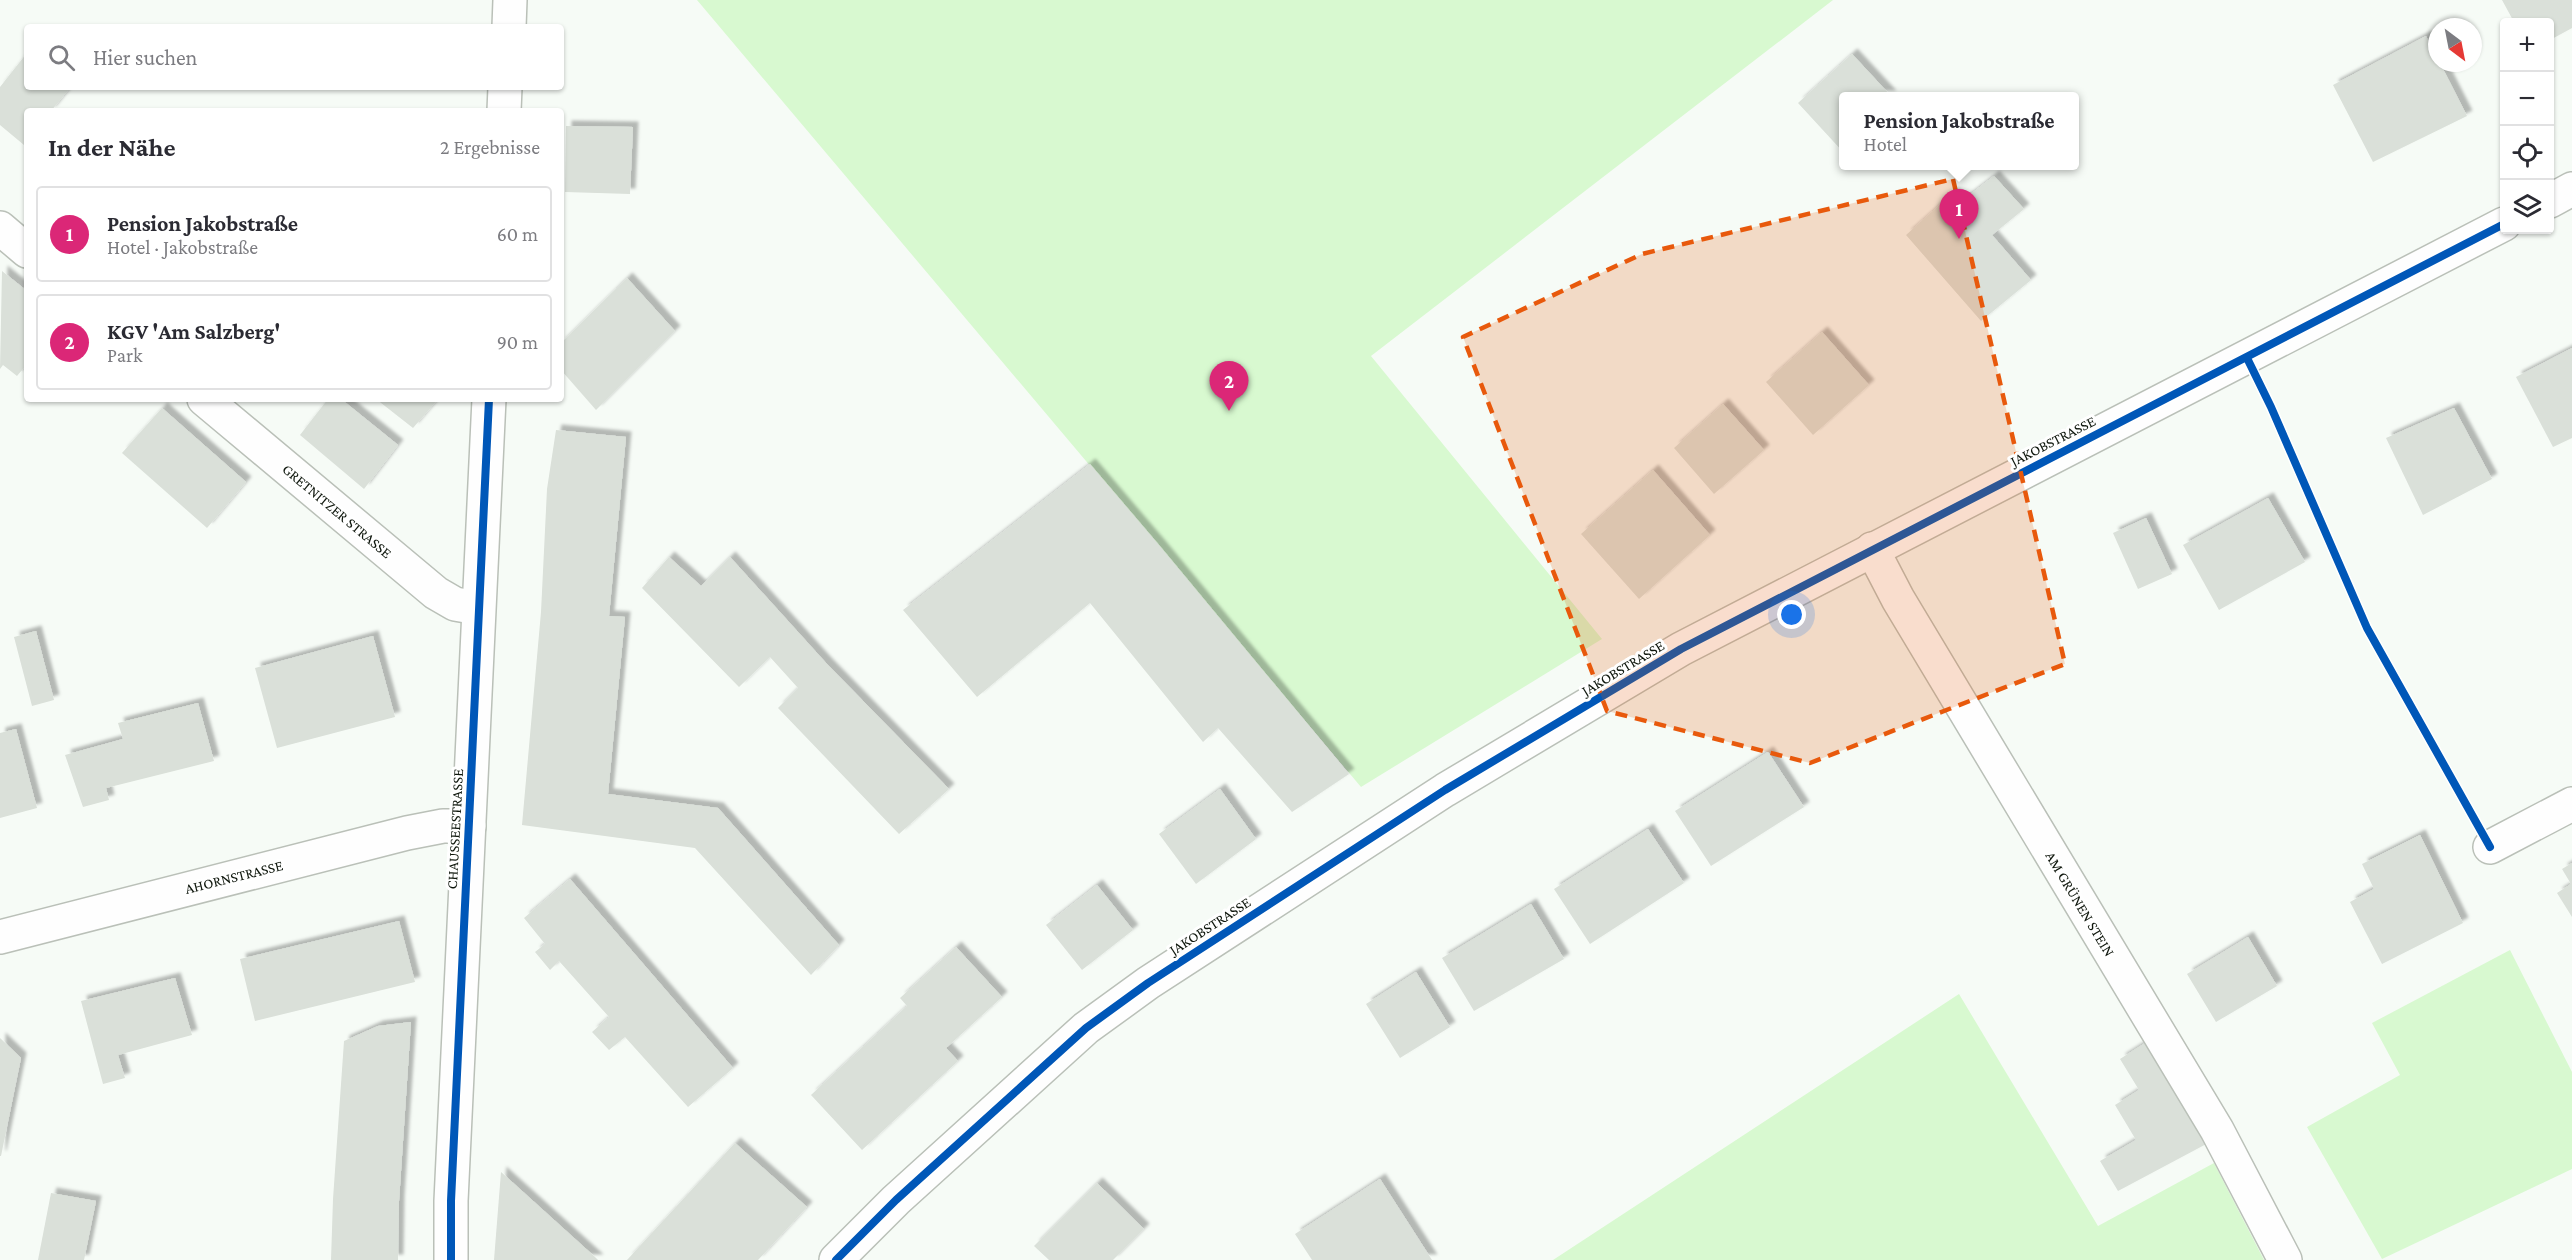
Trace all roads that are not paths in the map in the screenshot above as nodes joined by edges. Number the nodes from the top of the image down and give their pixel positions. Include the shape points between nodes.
1 (510, 0) edge
2 (509, 24) edge
3 (506, 90) edge
4 (504, 108) edge
5 (2572, 189) edge
6 (2554, 199) edge
7 (2500, 227) edge
8 (0, 228) edge
9 (24, 248) edge
10 (208, 402) edge
11 (489, 402) edge
12 (1872, 549) junction
13 (478, 608) junction
14 (2572, 804) edge
15 (469, 826) junction
16 (2490, 847) dead end
17 (0, 937) edge
18 (451, 1260) edge
19 (836, 1260) edge
20 (2285, 1260) edge

1 - 2 street
3 - 4 street
5 - 6 street
7 - 12 street, JAKOBSTRASSE
8 - 9 street
10 - 13 street, GRETNITZER STRASSE via 435,593 454,604
11 - 13 street, CHAUSSEESTRASSE
12 - 19 street, JAKOBSTRASSE via 1681,649 1445,790 1148,983 1086,1028 1028,1079
12 - 20 street, AM GRÜNEN STEIN via 1932,656 2217,1130
13 - 15 street, CHAUSSEESTRASSE
14 - 16 street
15 - 17 street, AHORNSTRASSE via 407,833
15 - 18 street, CHAUSSEESTRASSE

